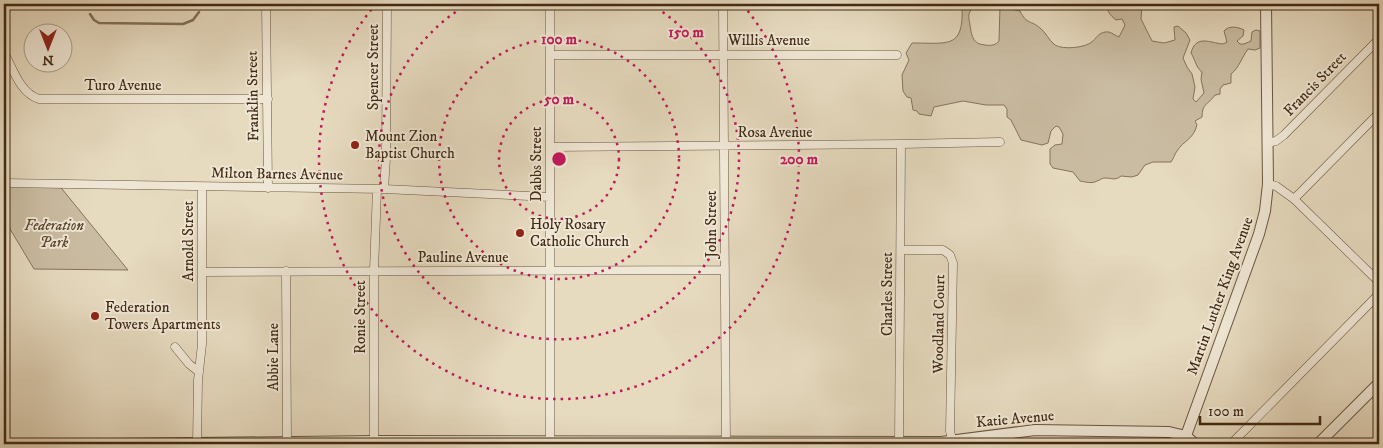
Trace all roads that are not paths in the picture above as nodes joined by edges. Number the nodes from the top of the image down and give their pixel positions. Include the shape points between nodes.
1 (266, 4) edge
2 (387, 4) edge
3 (550, 4) edge
4 (723, 4) edge
5 (1266, 4) edge
6 (1379, 39) edge
7 (4, 52) edge
8 (724, 54) junction
9 (550, 55) junction
10 (897, 55) dead end
11 (268, 99) junction
12 (1379, 112) edge
13 (1000, 142) dead end
14 (1268, 143) junction
15 (901, 144) junction
16 (725, 146) junction
17 (550, 147) junction
18 (4, 183) edge
19 (1268, 184) junction
20 (202, 187) junction
21 (268, 188) junction
22 (380, 189) junction
23 (550, 197) junction
24 (1294, 199) junction
25 (902, 250) junction
26 (549, 270) junction
27 (725, 270) junction
28 (286, 271) junction
29 (374, 271) junction
30 (202, 272) junction
31 (1379, 282) edge
32 (1379, 294) edge
33 (175, 347) dead end
34 (199, 372) junction
35 (1379, 382) edge
36 (1184, 440) edge
37 (287, 442) junction
38 (953, 442) edge
39 (197, 443) edge
40 (374, 443) edge
41 (550, 443) edge
42 (726, 443) edge
43 (899, 443) edge
44 (115, 444) edge
45 (1195, 444) edge
46 (1231, 444) edge
47 (1318, 444) edge

1 - 11 street, Franklin Street
2 - 22 street, Spencer Street via 386,158
3 - 9 street, Dabbs Street
4 - 8 street, John Street
5 - 14 street, Martin Luther King Avenue
6 - 14 street, Francis Street via 1284,135
7 - 11 street, Turo Avenue via 22,88 39,99
8 - 9 street, Willis Avenue
8 - 10 street, Willis Avenue
8 - 16 street, John Street
9 - 17 street, Dabbs Street
11 - 21 street, Franklin Street
12 - 24 street
13 - 15 street, Rosa Avenue
14 - 19 street, Martin Luther King Avenue
15 - 16 street, Rosa Avenue
15 - 25 street, Charles Street
16 - 17 street, Rosa Avenue
16 - 27 street, John Street
17 - 23 street, Dabbs Street
18 - 20 street, Milton Barnes Avenue
19 - 24 street
19 - 36 street, Martin Luther King Avenue via 1259,234
20 - 21 street, Milton Barnes Avenue
20 - 30 street, Arnold Street
21 - 22 street, Milton Barnes Avenue
22 - 23 street, Milton Barnes Avenue
22 - 29 street, Ronie Street
23 - 26 street, Dabbs Street
24 - 31 street
25 - 38 street, Woodland Court via 943,250 953,262 950,431
25 - 43 street, Charles Street
26 - 27 street, Pauline Avenue
26 - 29 street, Pauline Avenue
26 - 41 street, Dabbs Street
27 - 42 street, John Street
28 - 29 street, Pauline Avenue
28 - 30 street, Pauline Avenue
28 - 37 street, Abbie Lane
29 - 40 street, Ronie Street
30 - 34 street, Arnold Street
32 - 46 street
33 - 34 street
34 - 39 street, Arnold Street
35 - 47 street
36 - 38 street, Katie Avenue via 1169,432 1035,430
36 - 45 street
37 - 39 street, Katie Avenue
37 - 40 street, Katie Avenue
38 - 43 street, Katie Avenue
39 - 44 street, Katie Avenue
40 - 41 street, Katie Avenue
41 - 42 street, Katie Avenue
42 - 43 street, Katie Avenue

